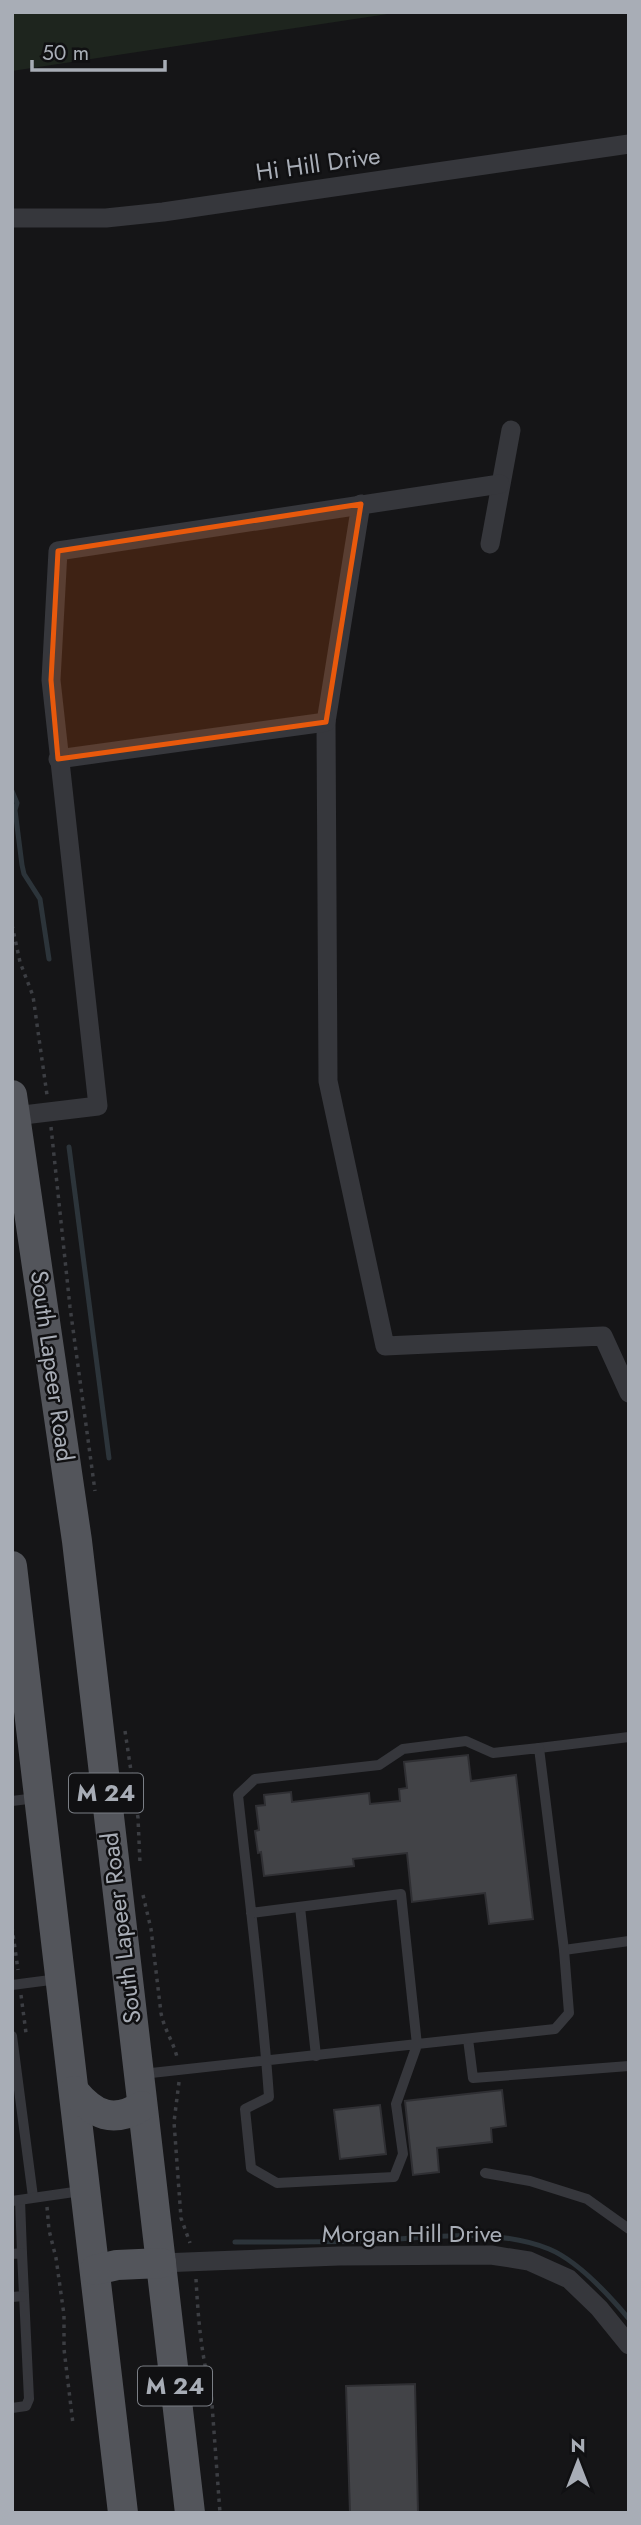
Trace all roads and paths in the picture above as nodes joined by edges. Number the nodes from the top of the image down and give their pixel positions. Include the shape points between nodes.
1 (629, 144) edge
2 (12, 218) edge
3 (511, 430) dead end
4 (500, 484) junction
5 (361, 505) junction
6 (490, 544) dead end
7 (326, 722) junction
8 (58, 759) junction
9 (12, 925) edge
10 (33, 996) dead end
11 (14, 1105) edge
12 (21, 1205) edge
13 (629, 1393) edge
14 (12, 1566) edge
15 (13, 1573) edge
16 (629, 1737) edge
17 (539, 1748) junction
18 (26, 1800) edge
19 (300, 1907) junction
20 (251, 1913) junction
21 (629, 1941) edge
22 (564, 1950) junction
23 (61, 1978) junction
24 (12, 1985) edge
25 (12, 2036) edge
26 (468, 2039) junction
27 (417, 2045) junction
28 (316, 2056) junction
29 (267, 2061) junction
30 (629, 2066) edge
31 (138, 2075) junction
32 (74, 2091) junction
33 (142, 2106) junction
34 (485, 2173) dead end
35 (86, 2190) junction
36 (33, 2197) junction
37 (16, 2200) edge
38 (629, 2229) edge
39 (17, 2253) edge
40 (161, 2263) junction
41 (95, 2270) junction
42 (197, 2279) dead end
43 (24, 2296) junction
44 (12, 2297) edge
45 (629, 2345) edge
46 (12, 2408) edge
47 (195, 2511) edge
48 (123, 2513) edge
49 (220, 2513) edge

1 - 2 street, Hi Hill Drive via 163,212 106,218
3 - 4 street
4 - 5 street
4 - 6 street
5 - 7 street
5 - 8 street via 58,551 51,680
7 - 8 street
7 - 13 street via 328,1081 385,1346 603,1336
8 - 11 street via 98,1106
9 - 10 path
11 - 12 main road, South Lapeer Road / M 24
12 - 31 main road, South Lapeer Road / M 24 via 78,1555
14 - 15 main road, M 24
15 - 18 main road, M 24
16 - 17 lane
17 - 20 lane via 493,1753 466,1741 403,1749 379,1765 255,1779 239,1795
17 - 22 lane
18 - 23 main road, M 24
19 - 20 lane
19 - 27 lane via 401,1894
19 - 28 lane
20 - 29 lane
21 - 22 lane
22 - 26 lane via 569,2013 555,2029
23 - 24 lane
23 - 32 main road, M 24
25 - 36 lane
26 - 27 lane
26 - 30 lane via 473,2078
27 - 28 lane
27 - 29 lane via 396,2104 403,2154 394,2177 277,2183 251,2168 245,2109 269,2097
28 - 29 lane
29 - 31 lane
31 - 33 main road, South Lapeer Road / M 24
32 - 33 main road via 96,2112 108,2115 131,2113
32 - 35 main road, M 24
33 - 40 main road, South Lapeer Road / M 24
34 - 38 lane via 587,2199
35 - 36 lane
35 - 41 main road, M 24
36 - 37 lane
37 - 39 lane
39 - 43 lane
40 - 41 main road
40 - 45 street, Morgan Hill Drive via 491,2255 529,2261 569,2279
40 - 47 main road, South Lapeer Road / M 24
41 - 48 main road, M 24
42 - 49 path
43 - 44 lane
43 - 46 lane via 29,2399 26,2406

